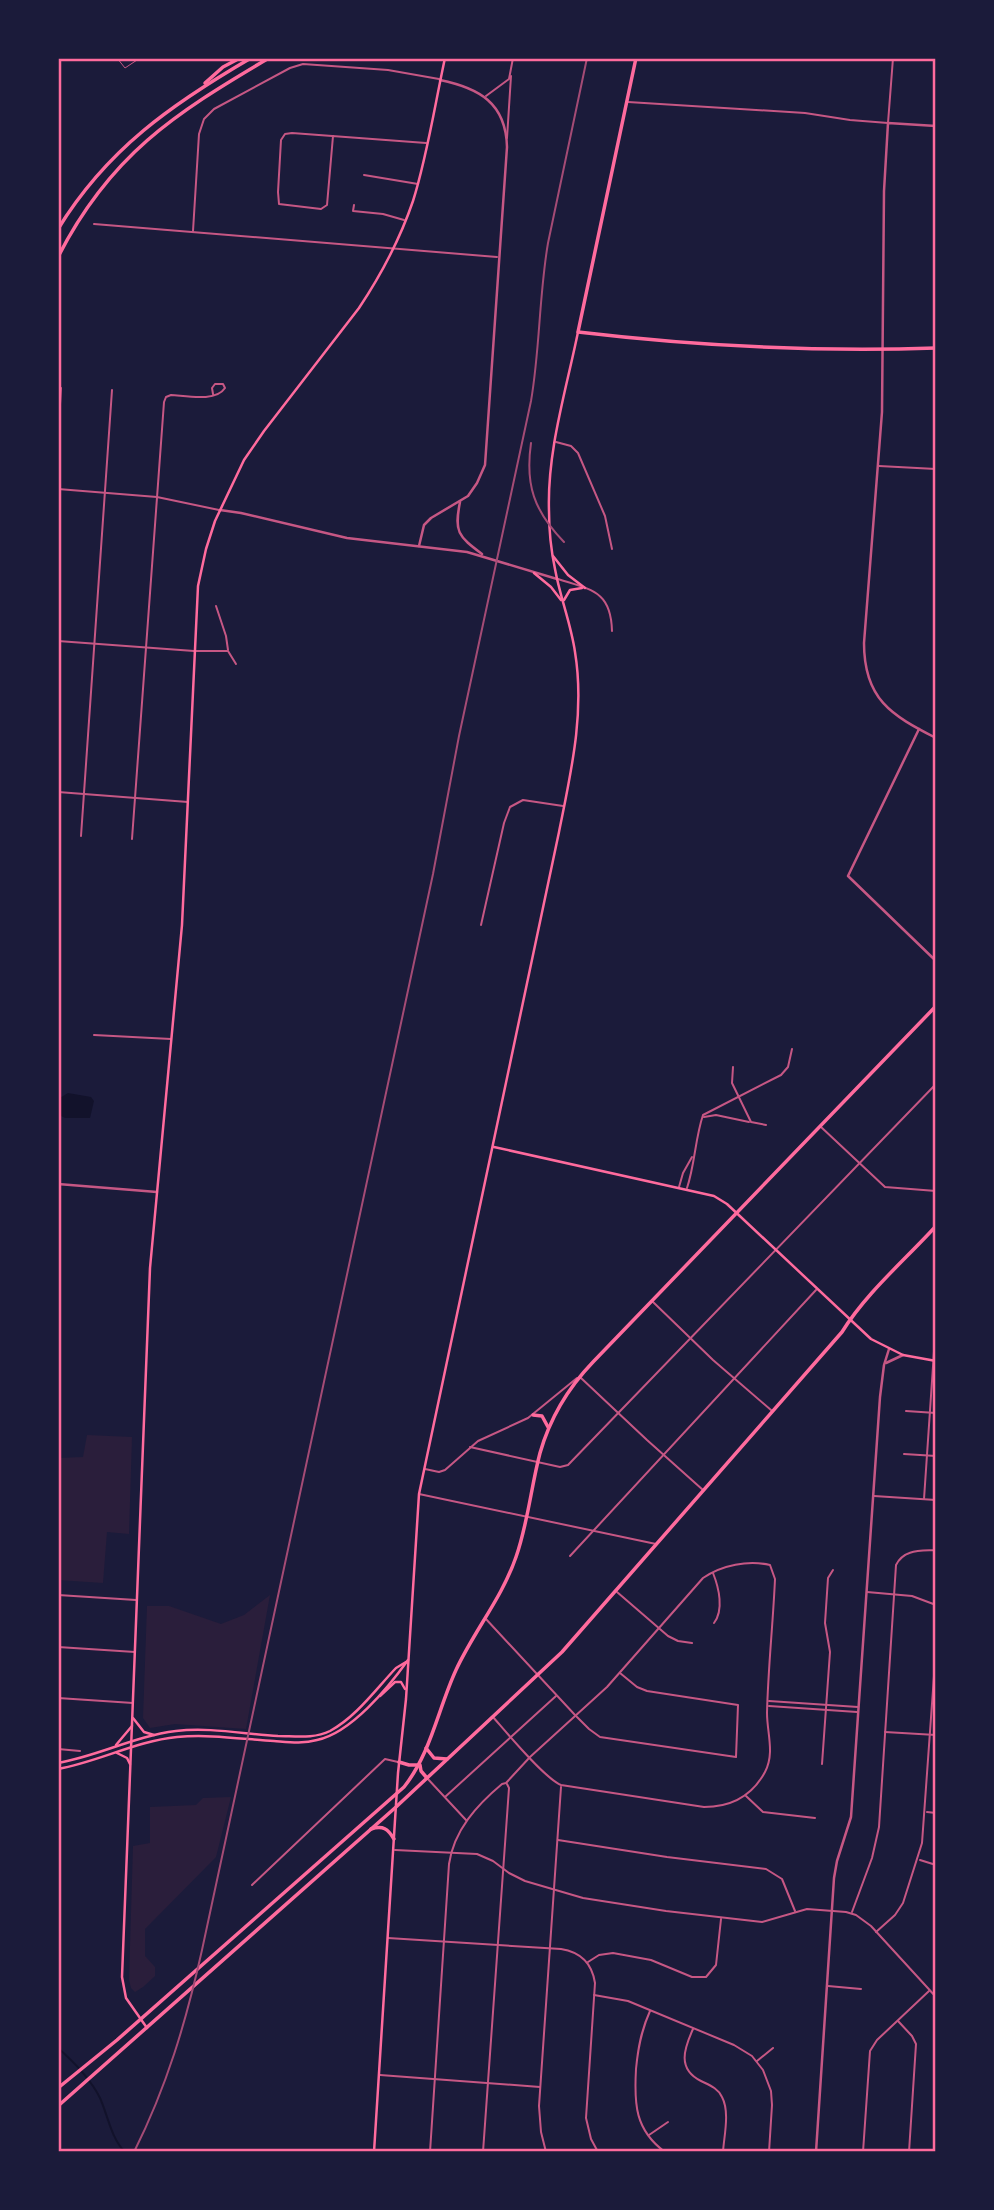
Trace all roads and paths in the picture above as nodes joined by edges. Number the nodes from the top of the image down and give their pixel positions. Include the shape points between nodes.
1 (117, 58) edge
2 (140, 58) edge
3 (240, 58) edge
4 (251, 58) edge
5 (269, 58) edge
6 (445, 58) edge
7 (513, 58) edge
8 (636, 58) edge
9 (893, 58) edge
10 (511, 76) junction
11 (440, 80) junction
12 (195, 92) junction
13 (485, 97) junction
14 (628, 102) junction
15 (888, 123) junction
16 (936, 126) edge
17 (333, 136) junction
18 (507, 139) junction
19 (426, 143) junction
20 (364, 175) dead end
21 (418, 184) junction
22 (354, 205) dead end
23 (405, 221) junction
24 (94, 225) dead end
25 (58, 229) edge
26 (193, 232) junction
27 (394, 247) junction
28 (58, 257) edge
29 (499, 257) junction
30 (578, 332) junction
31 (936, 348) edge
32 (882, 349) junction
33 (61, 388) dead end
34 (112, 390) dead end
35 (214, 394) dead end
36 (58, 437) edge
37 (555, 442) junction
38 (878, 466) junction
39 (936, 469) edge
40 (58, 489) edge
41 (105, 493) junction
42 (157, 497) junction
43 (460, 502) junction
44 (220, 510) junction
45 (419, 546) junction
46 (612, 549) dead end
47 (552, 555) junction
48 (485, 557) junction
49 (534, 573) junction
50 (557, 579) junction
51 (585, 588) junction
52 (563, 604) junction
53 (216, 606) dead end
54 (612, 631) dead end
55 (58, 642) edge
56 (95, 644) junction
57 (146, 647) junction
58 (194, 651) junction
59 (228, 651) junction
60 (236, 664) dead end
61 (919, 729) junction
62 (936, 738) edge
63 (58, 792) edge
64 (84, 794) junction
65 (135, 798) junction
66 (189, 802) junction
67 (564, 806) junction
68 (81, 835) dead end
69 (132, 839) dead end
70 (481, 925) dead end
71 (936, 961) edge
72 (936, 1006) edge
73 (94, 1035) dead end
74 (172, 1040) junction
75 (792, 1049) dead end
76 (733, 1067) dead end
77 (936, 1084) edge
78 (738, 1097) junction
79 (702, 1118) junction
80 (751, 1122) junction
81 (766, 1125) dead end
82 (820, 1126) junction
83 (493, 1147) junction
84 (692, 1156) junction
85 (860, 1164) junction
86 (58, 1184) edge
87 (679, 1187) junction
88 (687, 1189) junction
89 (936, 1191) edge
90 (157, 1192) junction
91 (737, 1213) junction
92 (936, 1226) edge
93 (775, 1250) junction
94 (816, 1289) junction
95 (652, 1300) junction
96 (850, 1320) junction
97 (936, 1322) edge
98 (691, 1338) junction
99 (889, 1349) junction
100 (903, 1356) junction
101 (935, 1361) edge
102 (884, 1365) junction
103 (579, 1376) junction
104 (734, 1379) junction
105 (772, 1411) junction
106 (906, 1411) dead end
107 (930, 1413) junction
108 (936, 1413) edge
109 (618, 1414) junction
110 (533, 1415) junction
111 (548, 1429) junction
112 (470, 1447) junction
113 (904, 1454) dead end
114 (664, 1455) junction
115 (927, 1455) junction
116 (936, 1456) edge
117 (538, 1463) junction
118 (424, 1469) junction
119 (704, 1490) junction
120 (419, 1494) junction
121 (873, 1496) junction
122 (925, 1499) junction
123 (936, 1500) edge
124 (526, 1516) junction
125 (595, 1531) junction
126 (657, 1544) junction
127 (936, 1550) edge
128 (570, 1556) dead end
129 (833, 1570) dead end
130 (712, 1572) junction
131 (617, 1591) junction
132 (867, 1592) junction
133 (894, 1594) junction
134 (58, 1595) edge
135 (137, 1600) junction
136 (936, 1605) edge
137 (485, 1617) junction
138 (714, 1623) dead end
139 (658, 1629) junction
140 (692, 1643) dead end
141 (58, 1647) edge
142 (936, 1648) edge
143 (136, 1652) junction
144 (408, 1660) junction
145 (935, 1670) edge
146 (620, 1672) junction
147 (539, 1674) junction
148 (406, 1692) junction
149 (557, 1695) junction
150 (58, 1698) edge
151 (768, 1701) junction
152 (134, 1703) junction
153 (371, 1703) junction
154 (826, 1705) junction
155 (768, 1706) junction
156 (826, 1710) junction
157 (858, 1710) junction
158 (576, 1716) junction
159 (492, 1717) junction
160 (133, 1718) junction
161 (133, 1723) junction
162 (885, 1732) junction
163 (931, 1734) junction
164 (157, 1735) junction
165 (936, 1735) edge
166 (511, 1737) junction
167 (132, 1744) junction
168 (113, 1748) junction
169 (426, 1748) junction
170 (58, 1749) edge
171 (80, 1751) dead end
172 (112, 1753) junction
173 (97, 1756) junction
174 (530, 1758) junction
175 (447, 1759) junction
176 (399, 1762) junction
177 (58, 1763) edge
178 (822, 1764) dead end
179 (420, 1765) junction
180 (132, 1767) junction
181 (58, 1769) edge
182 (427, 1778) junction
183 (506, 1783) junction
184 (561, 1786) junction
185 (397, 1793) junction
186 (745, 1796) junction
187 (445, 1797) junction
188 (396, 1807) junction
189 (926, 1812) junction
190 (936, 1813) edge
191 (815, 1818) dead end
192 (467, 1820) junction
193 (369, 1830) junction
194 (394, 1839) junction
195 (558, 1840) junction
196 (393, 1850) junction
197 (451, 1852) junction
198 (918, 1860) junction
199 (936, 1865) edge
200 (502, 1867) junction
201 (252, 1885) dead end
202 (554, 1891) junction
203 (832, 1910) junction
204 (795, 1912) junction
205 (851, 1913) junction
206 (721, 1918) junction
207 (876, 1932) junction
208 (387, 1938) junction
209 (444, 1941) junction
210 (497, 1944) junction
211 (551, 1948) junction
212 (587, 1963) junction
213 (827, 1986) junction
214 (861, 1989) dead end
215 (930, 1990) junction
216 (594, 1995) junction
217 (936, 1997) edge
218 (651, 2010) junction
219 (140, 2019) junction
220 (898, 2020) junction
221 (147, 2028) junction
222 (693, 2028) junction
223 (772, 2048) dead end
224 (757, 2062) junction
225 (379, 2075) junction
226 (435, 2080) junction
227 (488, 2083) junction
228 (540, 2087) junction
229 (58, 2088) edge
230 (58, 2106) edge
231 (668, 2122) dead end
232 (648, 2136) junction
233 (374, 2152) edge
234 (430, 2152) edge
235 (483, 2152) edge
236 (546, 2152) edge
237 (598, 2152) edge
238 (665, 2152) edge
239 (723, 2152) edge
240 (769, 2152) edge
241 (816, 2152) edge
242 (863, 2152) edge
243 (909, 2152) edge

1 - 2 lane via 125,68
3 - 12 main road
4 - 12 main road
5 - 28 main road via 178,114 140,145 100,189
6 - 11 main road
7 - 10 street
8 - 14 main road
9 - 15 street
10 - 13 street
10 - 18 street
11 - 13 street
11 - 19 main road
11 - 26 street via 388,70 303,64 214,109 199,134
12 - 25 main road via 120,150
13 - 18 street via 499,113
14 - 15 street
14 - 30 main road
15 - 16 street
15 - 32 street
17 - 17 street via 328,203 323,209 278,203 284,135
17 - 19 street
18 - 29 street
19 - 21 main road
20 - 21 street
21 - 23 main road
22 - 23 street via 353,211
23 - 27 main road
24 - 26 street
26 - 27 street
27 - 29 street
27 - 44 main road via 359,308 253,446
29 - 43 street via 486,458 477,483
30 - 32 main road via 705,343
30 - 37 main road
31 - 32 main road
32 - 38 street
33 - 36 street
34 - 41 street
35 - 42 street via 165,399
37 - 46 street via 576,450 605,516
37 - 47 main road via 550,483
38 - 39 street
38 - 61 street via 865,663 886,706
40 - 41 street
41 - 42 street
41 - 56 street
42 - 44 street
42 - 57 street
43 - 45 street via 428,521
43 - 48 street via 459,531
44 - 45 street via 347,538
44 - 58 main road via 198,586
45 - 48 street
47 - 50 main road
47 - 51 main road
48 - 49 street
49 - 50 street
49 - 52 main road
50 - 51 street
50 - 52 main road
51 - 52 main road via 570,590
51 - 54 street via 607,604
52 - 67 main road via 575,651 579,708
53 - 59 street
55 - 56 street
56 - 57 street
56 - 64 street
57 - 58 street
57 - 65 street
58 - 59 street
58 - 66 main road
59 - 60 street
61 - 62 street
61 - 71 street via 848,876
63 - 64 street
64 - 65 street
64 - 68 street
65 - 66 street
65 - 69 street
66 - 74 main road
67 - 70 street via 526,800 510,807
67 - 83 main road
72 - 82 main road
73 - 74 street
74 - 90 main road
75 - 78 street via 784,1073
76 - 78 street via 732,1083
77 - 85 street
78 - 79 street
78 - 80 street
79 - 80 street via 716,1115
79 - 84 street
80 - 81 street
82 - 85 street
82 - 91 main road
83 - 87 main road
83 - 118 main road
84 - 87 street
84 - 88 street
85 - 89 street via 886,1187
85 - 93 street
86 - 90 street
87 - 88 main road
88 - 91 main road via 714,1196
90 - 135 main road
91 - 93 main road
91 - 95 main road
92 - 96 main road
93 - 94 main road
93 - 98 street
94 - 96 main road
94 - 104 street
95 - 98 street
95 - 103 main road
96 - 99 main road
96 - 105 main road
97 - 101 street
98 - 104 street
98 - 109 street
99 - 100 main road
99 - 102 street
100 - 101 main road
100 - 102 street
101 - 107 street
102 - 121 street
103 - 109 street
103 - 110 street
103 - 111 main road
104 - 105 street
104 - 114 street
105 - 119 main road
106 - 107 street
107 - 108 street
107 - 115 street
109 - 114 street
109 - 117 street via 566,1467
110 - 111 main road via 542,1416
110 - 112 street
111 - 117 main road
112 - 117 street
112 - 118 street via 445,1471
113 - 115 street
114 - 119 street
114 - 125 street
115 - 116 street
115 - 122 street
117 - 124 main road
118 - 120 main road
119 - 126 main road
120 - 124 street
120 - 144 main road
121 - 122 street
121 - 132 street
122 - 123 street
124 - 125 street
124 - 137 main road via 510,1572
125 - 126 street
125 - 128 street
126 - 131 main road
127 - 133 street via 909,1552 899,1558
129 - 154 street via 828,1578 825,1623 830,1652
130 - 138 street via 720,1609
130 - 139 street
130 - 151 street via 758,1563 770,1565 774,1573
131 - 139 street
131 - 147 main road
132 - 133 street
132 - 157 street
133 - 136 street
133 - 162 street
134 - 135 street
135 - 143 main road
137 - 147 street
137 - 169 main road via 457,1669
139 - 140 street via 672,1639
139 - 146 street
141 - 143 street
142 - 145 street
143 - 152 main road
144 - 148 main road
144 - 153 main road
144 - 164 main road via 345,1721 326,1733 301,1737 197,1730
145 - 163 street
146 - 158 street
146 - 158 street via 647,1691 738,1705 736,1757 606,1739
147 - 149 street
147 - 159 main road
148 - 153 main road via 401,1682 395,1682
148 - 176 main road
149 - 158 street
149 - 166 street
150 - 152 street
151 - 154 street
151 - 155 street
152 - 160 main road
153 - 167 main road via 344,1728 317,1740 195,1736
154 - 156 street
154 - 157 street
155 - 156 street
155 - 186 street via 771,1755 766,1771
156 - 157 street
156 - 178 street
157 - 203 street via 851,1817 835,1870
158 - 174 street
159 - 166 street
159 - 175 main road
160 - 161 main road
160 - 164 main road via 144,1732
161 - 167 main road
161 - 168 main road
162 - 163 street
162 - 205 street via 877,1838
163 - 165 street
163 - 189 street
164 - 167 main road
166 - 174 street
166 - 187 street
167 - 168 main road
167 - 172 main road
167 - 180 main road
168 - 173 main road
169 - 175 main road via 434,1758
169 - 179 main road
170 - 171 street
172 - 173 main road
172 - 180 main road via 121,1754
173 - 177 main road
173 - 181 main road
174 - 183 street
174 - 184 street
175 - 182 main road
176 - 179 main road
176 - 185 main road
176 - 201 street via 385,1759
179 - 182 main road
179 - 185 main road
180 - 219 main road via 123,1985 125,1998
182 - 187 street
182 - 188 main road
183 - 192 street
183 - 200 street
184 - 186 street via 704,1807 723,1806
184 - 195 street
185 - 188 main road
185 - 219 main road
186 - 191 street via 763,1812
187 - 192 street
188 - 193 main road
188 - 194 main road
189 - 190 street
189 - 198 street
192 - 197 street
193 - 194 main road via 382,1827
193 - 221 main road
194 - 196 main road
195 - 202 street
195 - 204 street via 766,1869 782,1879
196 - 197 street
196 - 208 main road
197 - 200 street via 477,1854
197 - 209 street
198 - 199 street
198 - 207 street via 903,1903
200 - 202 street
200 - 210 street
202 - 206 street
202 - 211 street
203 - 204 street
203 - 205 street
203 - 213 street
204 - 206 street via 762,1922
205 - 207 street
206 - 212 street via 716,1965 706,1977 613,1953
207 - 215 street
208 - 209 street
208 - 225 main road
209 - 210 street
209 - 226 street
210 - 211 street
210 - 227 street
211 - 212 street via 575,1952
211 - 228 street
212 - 216 street via 594,1978
213 - 214 street
213 - 241 street
215 - 217 street
215 - 220 street
216 - 218 street via 621,1998
216 - 237 street via 586,2112
218 - 222 street
218 - 232 street via 639,2039 634,2098
219 - 221 main road
219 - 229 main road
220 - 242 street via 870,2051
220 - 243 street via 916,2045
221 - 230 main road
222 - 224 street via 740,2048
222 - 239 street via 684,2062 690,2074 716,2089 724,2101
223 - 224 street
224 - 240 street via 771,2091
225 - 226 street
225 - 233 main road
226 - 227 street
226 - 234 street
227 - 228 street
227 - 235 street
228 - 236 street
231 - 232 street
232 - 238 street

